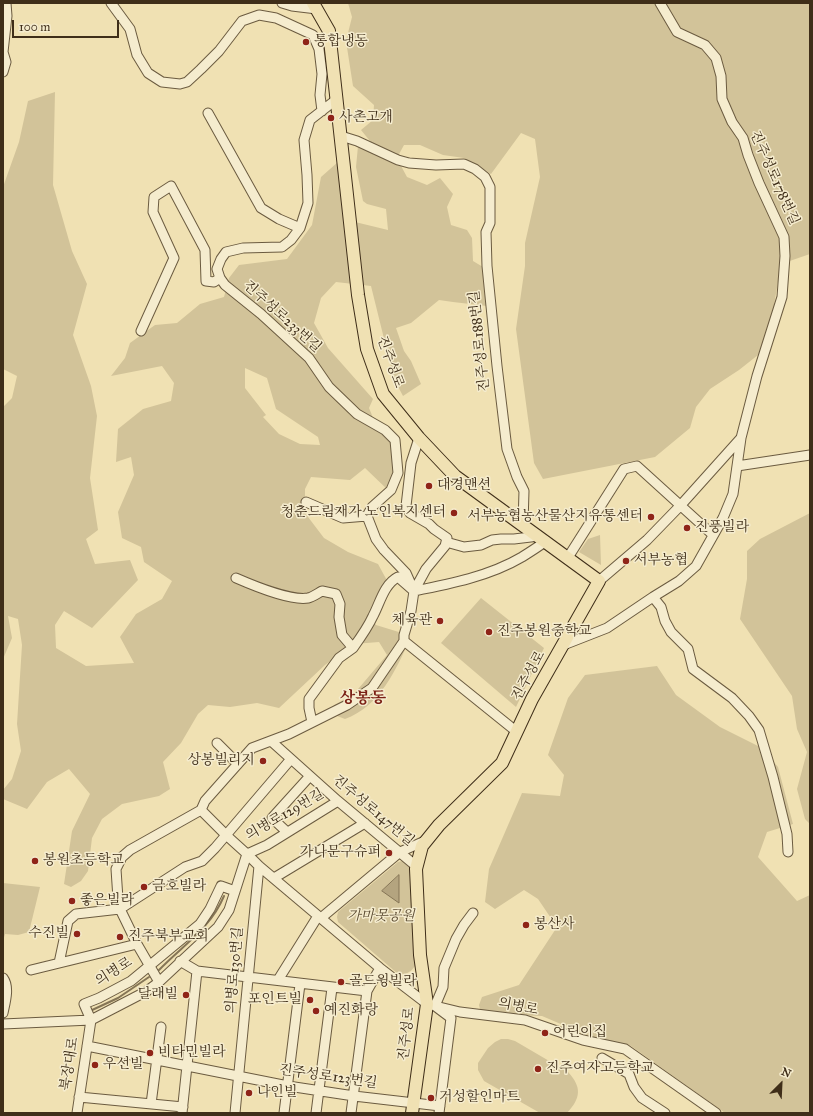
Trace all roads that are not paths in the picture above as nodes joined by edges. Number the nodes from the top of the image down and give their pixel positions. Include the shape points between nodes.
1 (6, 3) edge
2 (111, 3) edge
3 (282, 3) edge
4 (660, 3) edge
5 (315, 6) edge
6 (3, 72) edge
7 (337, 99) junction
8 (322, 111) junction
9 (208, 113) dead end
10 (341, 136) junction
11 (300, 228) junction
12 (220, 278) junction
13 (141, 331) dead end
14 (419, 438) junction
15 (741, 438) junction
16 (810, 455) edge
17 (737, 466) junction
18 (306, 502) dead end
19 (680, 506) junction
20 (367, 516) junction
21 (523, 524) junction
22 (713, 535) junction
23 (542, 539) junction
24 (446, 542) junction
25 (568, 559) junction
26 (236, 578) dead end
27 (599, 581) junction
28 (414, 591) junction
29 (653, 597) junction
30 (404, 641) junction
31 (561, 646) junction
32 (354, 648) junction
33 (312, 722) junction
34 (517, 732) junction
35 (271, 741) junction
36 (217, 743) dead end
37 (291, 759) junction
38 (238, 764) junction
39 (310, 776) junction
40 (338, 801) junction
41 (201, 810) junction
42 (365, 823) junction
43 (287, 832) junction
44 (226, 835) junction
45 (427, 840) junction
46 (400, 852) junction
47 (788, 852) dead end
48 (247, 854) junction
49 (259, 866) junction
50 (416, 869) junction
51 (274, 878) junction
52 (235, 891) junction
53 (120, 909) junction
54 (473, 913) dead end
55 (320, 917) junction
56 (137, 944) junction
57 (180, 961) junction
58 (59, 963) junction
59 (150, 966) junction
60 (380, 968) junction
61 (31, 970) dead end
62 (198, 971) junction
63 (248, 976) junction
64 (3, 978) edge
65 (278, 980) junction
66 (159, 982) junction
67 (300, 984) junction
68 (332, 988) junction
69 (367, 991) junction
70 (431, 1005) junction
71 (3, 1013) edge
72 (91, 1020) junction
73 (3, 1024) edge
74 (161, 1027) dead end
75 (87, 1046) junction
76 (602, 1058) dead end
77 (157, 1060) junction
78 (188, 1066) junction
79 (239, 1076) junction
80 (288, 1086) junction
81 (318, 1091) junction
82 (354, 1096) junction
83 (79, 1097) junction
84 (140, 1103) junction
85 (151, 1104) junction
86 (413, 1108) edge
87 (440, 1109) edge
88 (183, 1110) edge
89 (77, 1113) edge
90 (140, 1113) edge
91 (235, 1113) edge
92 (284, 1113) edge
93 (316, 1113) edge
94 (351, 1113) edge
95 (665, 1113) edge
96 (716, 1113) edge

1 - 6 street via 3,52 6,62
2 - 8 street via 130,30 137,55 148,73 162,82 187,82 219,51 242,21 259,15 276,18 313,35 319,49 322,74
3 - 5 street, 진주성로 via 292,6
4 - 15 street, 진주성로178번길 via 677,32 705,45 716,58 721,76 722,99 732,122 744,138 759,183 784,237 782,297
5 - 7 main road, 진주성로 via 329,31
7 - 8 street
7 - 10 main road, 진주성로
8 - 11 street via 310,120 304,140 308,203
9 - 11 street via 261,208
10 - 14 main road, 진주성로 via 358,295 367,349 383,394
10 - 21 street, 진주성로188번길 via 398,160 436,165 464,164 485,177 490,188 486,266 507,450 524,491
11 - 12 street via 291,240 282,246 243,248 226,252 217,269
12 - 13 street via 214,282 206,282 205,250 171,186 154,197 153,212 174,258
12 - 20 street, 진주성로233번길 via 309,358 329,387 357,414 385,430 395,440 398,474 391,490 372,507
14 - 21 main road, 진주성로 via 455,476
14 - 24 street via 411,464 406,506 410,513 447,538
15 - 17 street, 진주성로178번길
15 - 19 street, 진주성로178번길
16 - 17 street
17 - 22 street, 진주성로178번길 via 733,494
18 - 20 street via 342,518
19 - 22 street
19 - 25 street via 637,466 624,469
19 - 27 street, 진주성로178번길 via 647,540
20 - 28 street via 376,539 406,573
21 - 23 main road, 진주성로
22 - 29 street, 진주성로178번길 via 696,566 680,581
23 - 24 street via 496,539 464,548
23 - 25 main road, 진주성로
23 - 28 street via 522,557 487,573 453,584
24 - 28 street
25 - 27 main road, 진주성로
26 - 32 street via 299,599 310,598 322,591 336,594 340,604 342,635
27 - 31 main road, 진주성로
28 - 30 street
28 - 32 street via 398,577 393,580
29 - 31 street, 진주성로178번길 via 607,628
29 - 47 street via 661,606 671,632 688,649 693,669 732,698 759,730 787,834
30 - 33 street via 372,688 347,705
30 - 34 street
31 - 34 main road, 진주성로
32 - 33 street via 339,658 309,699
33 - 35 street
34 - 45 main road, 진주성로 via 502,763
35 - 37 street, 진주성로147번길
35 - 38 street via 252,748
36 - 38 street
37 - 39 street, 진주성로147번길
37 - 44 street
38 - 41 street via 205,801
39 - 40 street, 진주성로147번길
39 - 43 street via 272,818
40 - 42 street, 진주성로147번길
40 - 43 street, 의병로129번길
41 - 44 street
41 - 53 street via 122,857 116,869
42 - 46 street, 진주성로147번길
42 - 51 street
43 - 48 street, 의병로129번길
44 - 48 street
44 - 53 street via 202,861 185,868
45 - 46 street
45 - 50 main road, 진주성로 via 422,846
46 - 50 street, 진주성로147번길 via 416,866
46 - 55 street
48 - 49 street, 의병로
48 - 52 street
49 - 51 street, 의병로
49 - 63 street, 의병로130번길
50 - 70 main road, 진주성로 via 420,955
51 - 55 street, 의병로
52 - 57 street via 229,910 218,926
52 - 59 street, 의병로 via 221,886 200,924
53 - 56 street
53 - 58 street via 76,914 68,921
54 - 70 street via 456,939 444,968 443,987
55 - 60 street, 의병로
55 - 65 street
56 - 58 street
56 - 59 street
57 - 62 street
57 - 66 street
58 - 61 street
59 - 66 street
59 - 72 street, 의병로 via 118,989 84,1004
60 - 69 street
60 - 70 street, 의병로
62 - 63 street
62 - 78 street
63 - 65 street
63 - 79 street, 의병로130번길
64 - 71 street via 6,988
65 - 67 street
66 - 72 street via 147,991
67 - 68 street
67 - 80 street
68 - 69 street
68 - 81 street
69 - 82 street
70 - 86 main road, 진주성로
70 - 87 street via 450,1018
70 - 96 street, 의병로 via 460,1012 526,1020 583,1040 625,1049
72 - 73 street
72 - 75 street, 북장대로
74 - 77 street
75 - 77 street, 진주성로123번길
75 - 83 street, 북장대로
76 - 95 street via 629,1074 642,1098
77 - 78 street, 진주성로123번길
77 - 85 street
78 - 79 street, 진주성로123번길
78 - 88 street
79 - 80 street, 진주성로123번길
79 - 91 street, 의병로130번길
80 - 81 street, 진주성로123번길
80 - 92 street
81 - 82 street, 진주성로123번길
81 - 93 street
82 - 86 street, 진주성로123번길
82 - 94 street
83 - 84 street
83 - 89 street, 북장대로
84 - 85 street
84 - 90 street
85 - 88 street
86 - 87 street, 진주성로123번길

